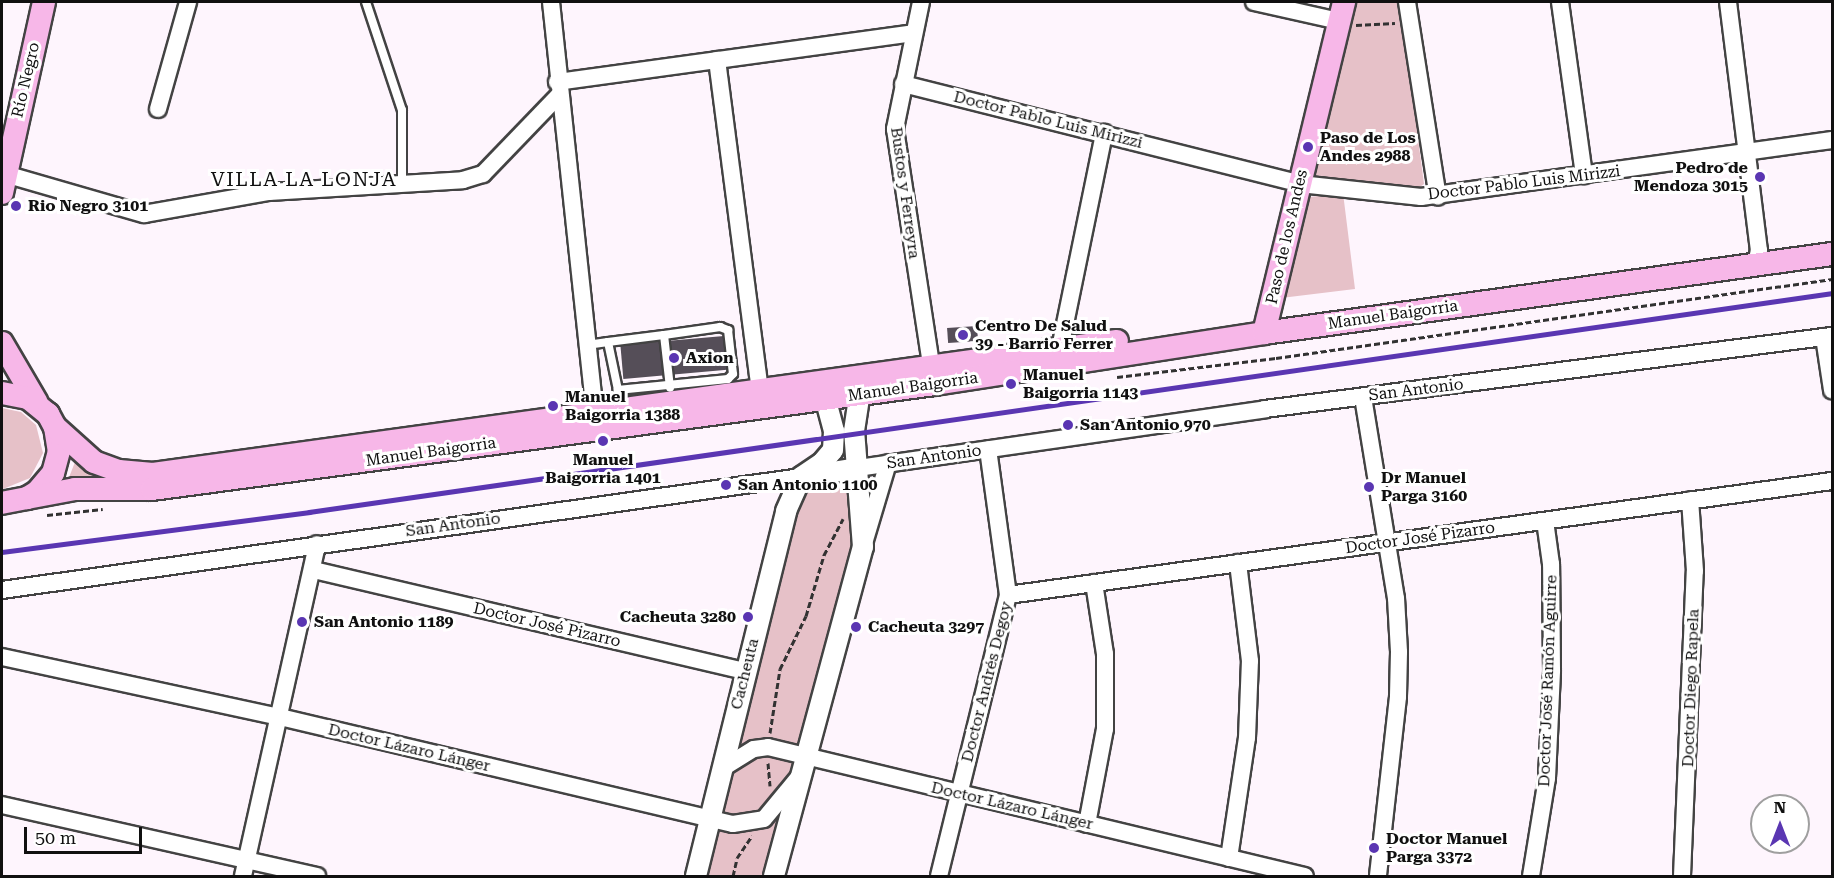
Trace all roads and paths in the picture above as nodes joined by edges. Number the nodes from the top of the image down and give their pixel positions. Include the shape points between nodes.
1 (44, 2) edge
2 (188, 2) edge
3 (366, 2) edge
4 (551, 2) edge
5 (921, 2) edge
6 (1254, 2) edge
7 (1407, 2) edge
8 (1560, 2) edge
9 (1728, 2) edge
10 (1344, 16) edge
11 (1403, 23) dead end
12 (913, 33) junction
13 (717, 60) junction
14 (903, 84) junction
15 (558, 88) junction
16 (158, 109) dead end
17 (1104, 133) junction
18 (1833, 140) edge
19 (1746, 153) junction
20 (1584, 176) junction
21 (3, 182) edge
22 (402, 184) junction
23 (1300, 184) junction
24 (1438, 197) junction
25 (1833, 239) edge
26 (1833, 254) edge
27 (1757, 257) junction
28 (1833, 279) edge
29 (1266, 326) junction
30 (664, 335) junction
31 (1828, 336) edge
32 (608, 342) junction
33 (2, 343) edge
34 (587, 345) junction
35 (1058, 357) junction
36 (933, 376) junction
37 (1113, 377) dead end
38 (862, 385) junction
39 (1833, 390) edge
40 (760, 391) junction
41 (822, 391) junction
42 (2, 393) edge
43 (1363, 397) junction
44 (699, 399) junction
45 (672, 402) junction
46 (38, 404) junction
47 (642, 406) junction
48 (595, 412) junction
49 (55, 426) junction
50 (988, 450) junction
51 (888, 463) junction
52 (858, 468) junction
53 (801, 477) junction
54 (1833, 481) edge
55 (1690, 501) junction
56 (10, 502) edge
57 (844, 517) dead end
58 (1545, 521) junction
59 (1387, 543) junction
60 (317, 544) junction
61 (863, 547) junction
62 (1238, 563) junction
63 (314, 570) junction
64 (1094, 583) junction
65 (2, 590) edge
66 (1008, 595) junction
67 (2, 657) edge
68 (746, 671) junction
69 (280, 717) junction
70 (768, 747) junction
71 (804, 756) junction
72 (723, 768) junction
73 (798, 778) junction
74 (959, 793) junction
75 (2, 805) edge
76 (710, 819) junction
77 (764, 819) junction
78 (1087, 824) junction
79 (1229, 858) junction
80 (245, 868) edge
81 (318, 876) edge
82 (696, 876) edge
83 (733, 876) edge
84 (774, 876) edge
85 (939, 876) edge
86 (1305, 876) edge
87 (1378, 876) edge
88 (1531, 876) edge
89 (1682, 876) edge

1 - 21 main road, Río Negro
2 - 16 street
3 - 22 lane via 402,110
4 - 15 street
5 - 12 street, Bustos y Ferreyra
6 - 10 street
7 - 24 street
8 - 20 street
9 - 19 street
10 - 11 path
10 - 23 main road, Paso de los Andes
12 - 13 street
12 - 14 street, Bustos y Ferreyra
13 - 15 street
13 - 40 street
14 - 17 street, Doctor Pablo Luis Mirizzi
14 - 36 street, Bustos y Ferreyra via 896,118 896,144
15 - 22 street via 483,174 463,180
15 - 34 street
17 - 23 street, Doctor Pablo Luis Mirizzi
17 - 35 street
18 - 19 street, Doctor Pablo Luis Mirizzi
19 - 20 street, Doctor Pablo Luis Mirizzi
19 - 27 street
20 - 24 street, Doctor Pablo Luis Mirizzi
21 - 22 street via 144,214 269,192
23 - 24 street, Doctor Pablo Luis Mirizzi
23 - 29 main road, Paso de los Andes
25 - 27 main road, Manuel Baigorria
26 - 27 main road, Manuel Baigorria
27 - 29 main road, Manuel Baigorria
28 - 37 path via 1276,358
29 - 35 main road, Manuel Baigorria
30 - 32 lane
30 - 44 lane via 720,327 728,330 731,378
30 - 45 lane
31 - 39 street
31 - 43 street, San Antonio
32 - 34 lane
32 - 47 lane via 618,390
33 - 46 main road
34 - 48 street
35 - 36 main road, Manuel Baigorria
36 - 38 main road, Manuel Baigorria
38 - 41 main road, Manuel Baigorria
38 - 52 street via 854,431
40 - 41 main road, Manuel Baigorria
40 - 44 main road, Manuel Baigorria
41 - 44 main road, Manuel Baigorria
41 - 53 street via 834,431 833,450 822,464
42 - 46 main road via 17,394
43 - 50 street, San Antonio
43 - 59 street
44 - 45 main road, Manuel Baigorria
44 - 45 lane
45 - 47 main road, Manuel Baigorria
45 - 47 lane
46 - 49 main road, Manuel Baigorria
47 - 48 main road, Manuel Baigorria
47 - 56 main road, Manuel Baigorria via 152,489 75,489
48 - 49 main road, Manuel Baigorria via 153,474 119,471 93,462
49 - 56 main road via 59,451 53,473
50 - 51 street, San Antonio
50 - 66 street, Doctor Andrés Degoy
51 - 52 street, San Antonio
51 - 61 street
52 - 53 street, San Antonio
52 - 61 street
53 - 60 street, San Antonio
53 - 68 street, Cacheuta via 786,511
54 - 55 street, Doctor José Pizarro
55 - 58 street, Doctor José Pizarro
55 - 89 street, Doctor Diego Rapela via 1695,571
57 - 70 path via 824,555 807,616 780,669
58 - 59 street, Doctor José Pizarro
58 - 88 street, Doctor José Ramón Aguirre via 1551,564 1552,670 1547,778
59 - 62 street, Doctor José Pizarro
59 - 87 street via 1398,621 1399,677
60 - 63 street
60 - 65 street, San Antonio
61 - 71 street
62 - 64 street, Doctor José Pizarro
62 - 79 street via 1250,661 1247,738
63 - 68 street, Doctor José Pizarro
63 - 69 street
64 - 66 street, Doctor José Pizarro
64 - 78 street via 1105,654 1105,729
66 - 74 street, Doctor Andrés Degoy
67 - 69 street, Doctor Lázaro Lánger
68 - 72 street, Cacheuta
69 - 76 street, Doctor Lázaro Lánger
69 - 80 street
70 - 71 street, Doctor Lázaro Lánger
70 - 72 street via 754,749
70 - 77 path via 770,798
71 - 73 street
71 - 74 street, Doctor Lázaro Lánger
72 - 76 street, Cacheuta
73 - 77 street
73 - 84 street
74 - 78 street, Doctor Lázaro Lánger
74 - 85 street, Doctor Andrés Degoy
75 - 80 street
76 - 77 street, Doctor Lázaro Lánger via 733,824
76 - 82 street, Cacheuta
77 - 83 path via 737,858
78 - 79 street, Doctor Lázaro Lánger
79 - 86 street, Doctor Lázaro Lánger
80 - 81 street

